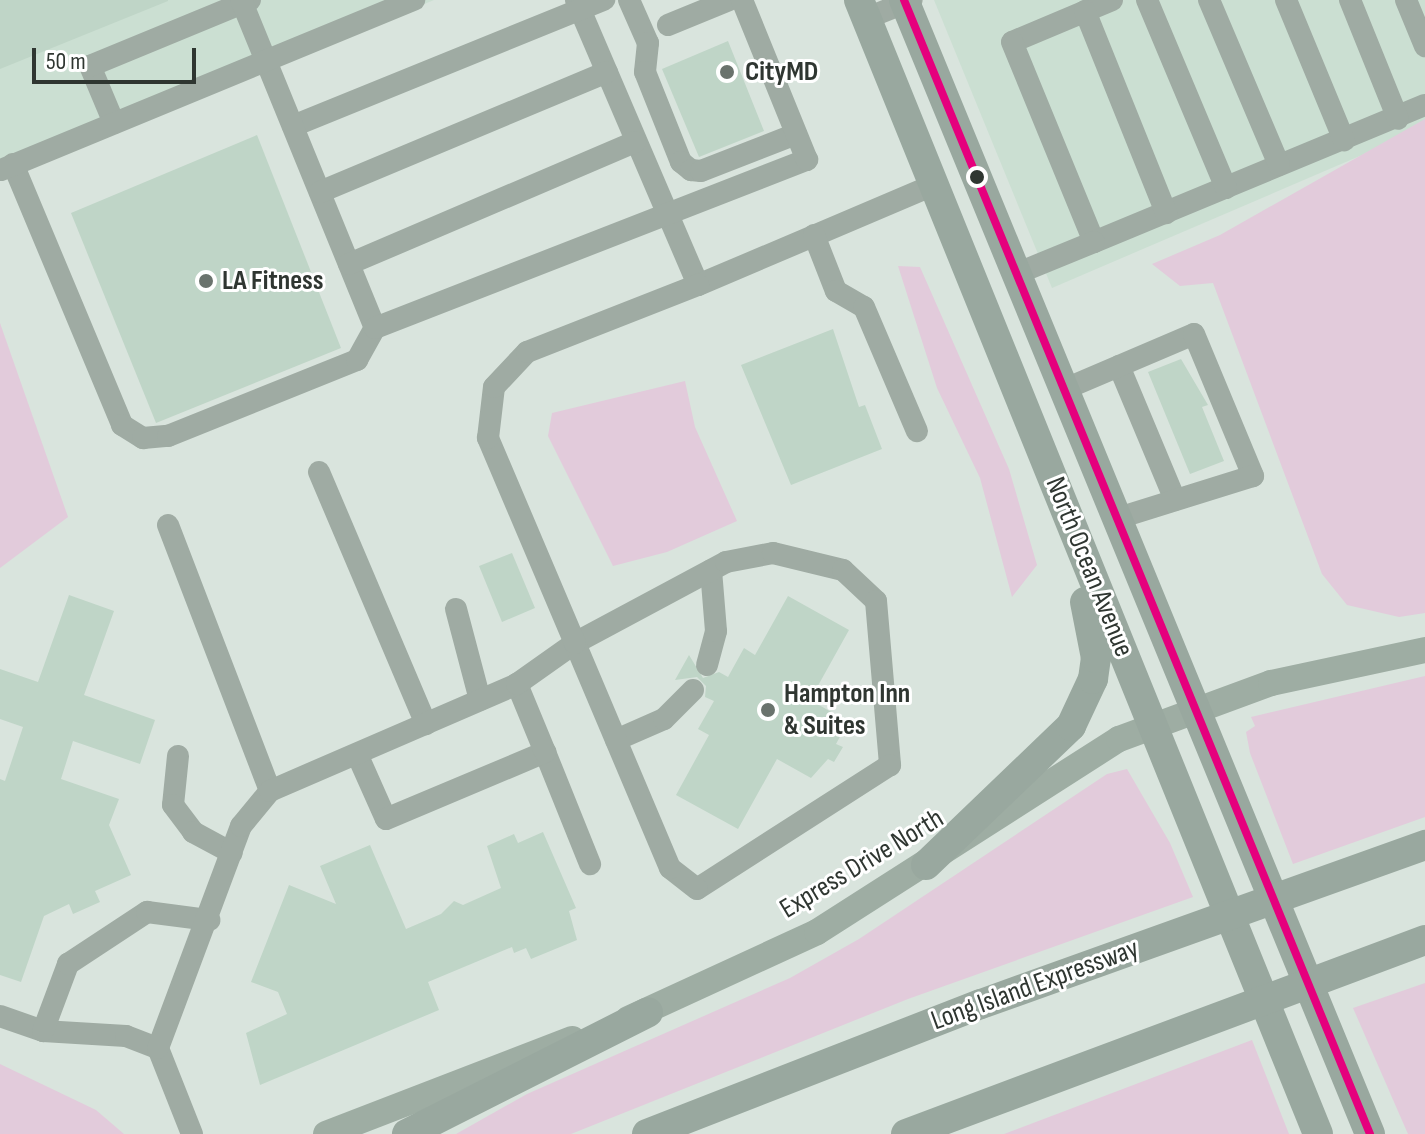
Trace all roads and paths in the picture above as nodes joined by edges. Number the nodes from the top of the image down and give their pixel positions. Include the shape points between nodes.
1 (414, 0) edge
2 (604, 0) edge
3 (629, 0) edge
4 (729, 0) edge
5 (742, 0) edge
6 (1112, 0) edge
7 (1147, 0) edge
8 (1209, 0) edge
9 (1286, 0) edge
10 (1350, 0) edge
11 (1406, 0) edge
12 (244, 1) edge
13 (907, 1) edge
14 (579, 5) edge
15 (863, 9) edge
16 (1085, 11) junction
17 (668, 25) dead end
18 (1425, 46) edge
19 (265, 61) junction
20 (607, 72) junction
21 (1425, 105) edge
22 (1398, 119) junction
23 (114, 123) junction
24 (293, 126) junction
25 (796, 134) junction
26 (1344, 140) junction
27 (635, 142) junction
28 (1279, 165) junction
29 (7, 167) edge
30 (934, 185) junction
31 (1226, 188) junction
32 (320, 192) junction
33 (1166, 213) junction
34 (665, 218) junction
35 (814, 235) junction
36 (1094, 242) junction
37 (349, 264) junction
38 (1018, 273) junction
39 (698, 285) junction
40 (375, 328) junction
41 (1119, 366) junction
42 (1065, 389) junction
43 (1025, 409) junction
44 (917, 431) dead end
45 (319, 472) dead end
46 (1175, 500) junction
47 (1118, 518) junction
48 (168, 525) dead end
49 (711, 570) junction
50 (456, 609) dead end
51 (575, 643) junction
52 (1425, 650) edge
53 (707, 665) dead end
54 (517, 684) junction
55 (693, 690) dead end
56 (480, 700) junction
57 (1197, 707) junction
58 (426, 724) junction
59 (1151, 725) junction
60 (616, 740) junction
61 (545, 752) junction
62 (357, 754) junction
63 (178, 756) dead end
64 (270, 791) junction
65 (1425, 845) edge
66 (232, 853) junction
67 (590, 864) dead end
68 (926, 865) junction
69 (209, 920) junction
70 (1425, 940) edge
71 (648, 1012) junction
72 (0, 1016) edge
73 (43, 1031) junction
74 (158, 1048) junction
75 (192, 1134) edge
76 (326, 1134) edge
77 (407, 1134) edge
78 (647, 1134) edge
79 (906, 1134) edge
80 (1318, 1134) edge
81 (1370, 1134) edge

1 - 19 lane
2 - 14 lane
3 - 25 lane via 648,43 645,72 681,162 701,171
4 - 17 lane
5 - 25 lane
6 - 16 lane
7 - 31 lane
8 - 28 lane
9 - 26 lane
10 - 22 lane
11 - 18 lane
12 - 19 lane
12 - 23 lane via 90,66
13 - 15 lane
13 - 38 highway, North Ocean Avenue
14 - 20 lane
14 - 24 lane
15 - 30 highway, North Ocean Avenue
16 - 33 lane
16 - 36 lane via 1012,42
19 - 23 lane
19 - 24 lane
20 - 27 lane
20 - 32 lane
21 - 22 lane
22 - 26 lane
23 - 29 lane
24 - 32 lane
25 - 34 lane via 807,160
26 - 28 lane
27 - 34 lane
27 - 37 lane
28 - 31 lane
29 - 40 lane via 122,425 143,438 168,436 357,360
30 - 35 lane
30 - 43 highway, North Ocean Avenue
31 - 33 lane
32 - 37 lane
33 - 36 lane
34 - 39 lane
34 - 40 lane
35 - 39 lane
35 - 44 lane via 836,291 864,307
36 - 38 lane
37 - 40 lane
38 - 42 highway, North Ocean Avenue
39 - 51 lane via 527,352 494,387 488,438
41 - 42 lane
41 - 46 lane
41 - 46 lane via 1194,334 1253,476
42 - 47 highway, North Ocean Avenue
43 - 59 highway, North Ocean Avenue
43 - 68 highway via 1091,620 1093,679 1077,716 1056,744
45 - 58 lane
46 - 47 lane
47 - 57 highway, North Ocean Avenue
48 - 64 lane
49 - 51 lane
49 - 53 lane via 716,631
49 - 60 lane via 773,553 843,570 876,601 890,765 697,889 670,868
50 - 56 lane
51 - 54 lane
51 - 60 lane
52 - 57 main road, Express Drive North via 1311,673
54 - 56 lane
54 - 61 lane
55 - 60 lane via 664,719
56 - 58 lane
57 - 59 main road, Express Drive North
57 - 81 highway, North Ocean Avenue
58 - 62 lane
59 - 68 main road, Express Drive North via 1110,745
59 - 80 highway, North Ocean Avenue
61 - 62 lane via 386,819
61 - 67 lane
62 - 64 lane
63 - 66 lane via 173,805 193,832
64 - 66 lane via 241,826
65 - 78 highway, Long Island Expressway via 981,1004
66 - 69 lane
68 - 71 main road, Express Drive North via 817,932
69 - 73 lane via 147,912 68,964
69 - 74 lane
70 - 79 highway
71 - 76 main road, Express Drive North via 461,1078
71 - 77 highway
72 - 73 lane
73 - 74 lane via 126,1036
74 - 75 lane

